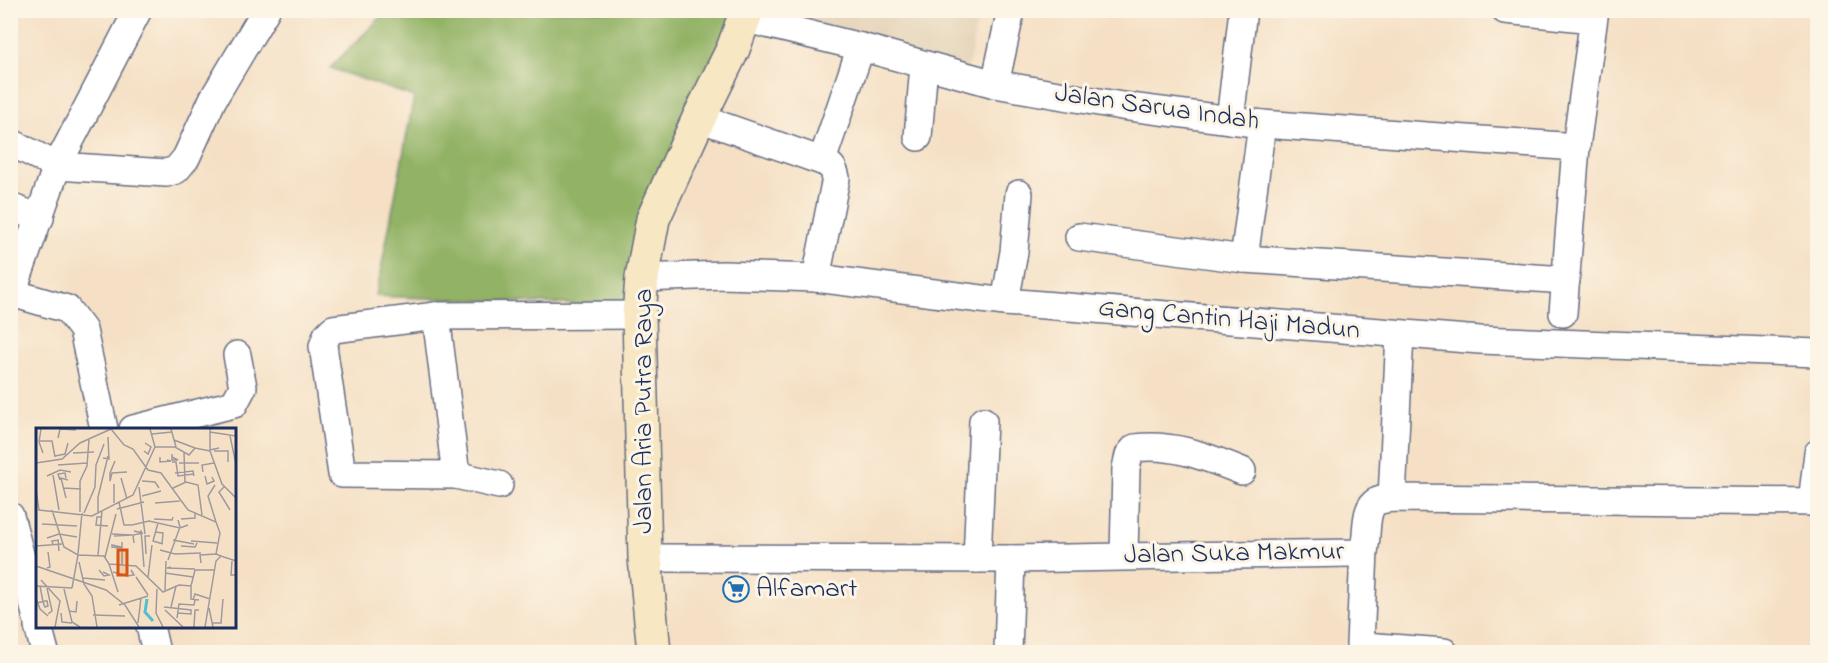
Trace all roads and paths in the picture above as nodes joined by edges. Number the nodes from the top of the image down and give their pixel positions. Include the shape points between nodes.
1 (138, 10) edge
2 (266, 10) edge
3 (1011, 10) edge
4 (1243, 10) edge
5 (1504, 10) edge
6 (746, 14) edge
7 (1594, 15) edge
8 (861, 47) junction
9 (924, 65) junction
10 (995, 84) junction
11 (699, 118) junction
12 (1230, 120) junction
13 (1262, 124) junction
14 (918, 137) dead end
15 (10, 142) edge
16 (1576, 147) junction
17 (822, 161) junction
18 (57, 166) junction
19 (1019, 194) dead end
20 (10, 207) edge
21 (40, 218) junction
22 (1079, 237) dead end
23 (1244, 259) junction
24 (642, 278) junction
25 (816, 278) junction
26 (1566, 280) junction
27 (11, 296) edge
28 (1005, 302) junction
29 (1563, 313) dead end
30 (639, 315) junction
31 (436, 316) junction
32 (1400, 334) junction
33 (1818, 353) edge
34 (237, 355) dead end
35 (983, 421) dead end
36 (104, 428) edge
37 (137, 428) edge
38 (1818, 453) edge
39 (1242, 471) dead end
40 (456, 476) junction
41 (499, 485) dead end
42 (1392, 498) junction
43 (1815, 502) edge
44 (10, 516) edge
45 (1364, 551) junction
46 (1124, 556) junction
47 (645, 558) junction
48 (977, 559) junction
49 (1011, 559) junction
50 (36, 616) edge
51 (39, 627) edge
52 (150, 627) edge
53 (45, 652) edge
54 (156, 652) edge
55 (654, 652) edge
56 (1008, 652) edge
57 (1444, 652) edge

1 - 18 street
2 - 18 street via 176,170 166,173
3 - 10 street
4 - 12 street
5 - 7 street
6 - 8 street, Jalan Sarua Indah
6 - 11 main road, Jalan Aria Putra Raya
7 - 16 street
8 - 9 street, Jalan Sarua Indah
8 - 17 street
9 - 10 street, Jalan Sarua Indah
9 - 14 street
10 - 12 street, Jalan Sarua Indah
11 - 17 street
11 - 24 main road, Jalan Aria Putra Raya via 653,219
12 - 13 street, Jalan Sarua Indah
13 - 16 street, Jalan Sarua Indah
13 - 23 street
15 - 18 street
16 - 26 street
17 - 25 street via 831,165 836,178
18 - 21 street
19 - 28 street
20 - 21 street
21 - 27 street
22 - 23 street
23 - 26 street
24 - 25 street, Gang Cantin Haji Madun
24 - 30 main road, Jalan Aria Putra Raya
25 - 28 street, Gang Cantin Haji Madun
26 - 29 street
27 - 36 street via 67,309 83,330
28 - 32 street, Gang Cantin Haji Madun
30 - 31 street
30 - 47 main road, Jalan Aria Putra Raya
31 - 40 street
31 - 40 street via 333,329 323,346 342,474
32 - 33 street, Gang Cantin Haji Madun
32 - 42 street
34 - 37 street via 243,387 234,404
35 - 48 street
38 - 43 street
39 - 46 street via 1182,449 1135,448 1126,468
40 - 41 street
42 - 43 street
42 - 45 street, Jalan Suka Makmur via 1371,505
44 - 50 street
45 - 46 street, Jalan Suka Makmur
45 - 57 street via 1360,644
46 - 49 street, Jalan Suka Makmur
47 - 48 street, Jalan Suka Makmur
47 - 55 main road, Jalan Aria Putra Raya
48 - 49 street, Jalan Suka Makmur
49 - 56 street
51 - 53 street
52 - 54 street

